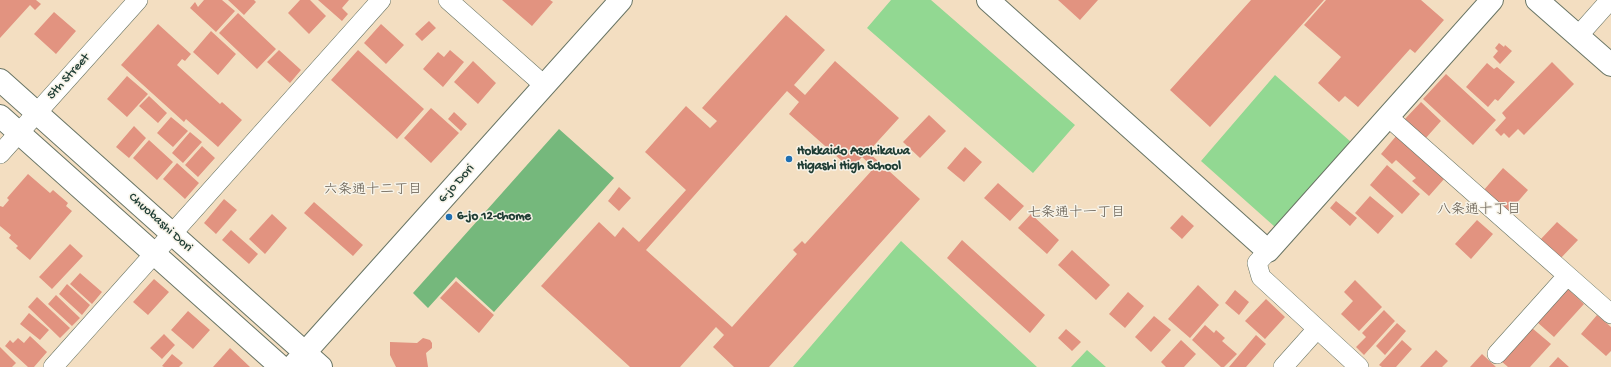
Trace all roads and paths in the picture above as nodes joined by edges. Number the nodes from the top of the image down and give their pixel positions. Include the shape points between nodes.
1 (138, 0) edge
2 (381, 0) edge
3 (448, 0) edge
4 (621, 0) edge
5 (988, 0) edge
6 (1492, 0) edge
7 (1537, 0) edge
8 (1610, 0) edge
9 (1578, 36) junction
10 (1611, 65) edge
11 (0, 80) edge
12 (545, 86) junction
13 (37, 112) junction
14 (0, 116) edge
15 (1387, 116) junction
16 (19, 133) junction
17 (0, 154) edge
18 (172, 234) junction
19 (1268, 251) junction
20 (154, 253) junction
21 (1567, 276) junction
22 (1611, 314) edge
23 (1317, 329) junction
24 (1497, 354) dead end
25 (306, 362) edge
26 (53, 367) edge
27 (281, 367) edge
28 (1284, 367) edge
29 (1359, 367) edge

1 - 13 street, 5th Street
2 - 18 street
3 - 12 street
4 - 12 street, 6-jo Dori
5 - 19 street
6 - 15 street
7 - 9 street
8 - 9 street
9 - 10 street
11 - 13 street, Chuobashi Dori
12 - 25 street, 6-jo Dori
13 - 16 street, 5th Street
13 - 18 street, Chuobashi Dori
14 - 16 street, Chuobashi Dori
15 - 19 street
15 - 21 street
16 - 17 street, 5th Street
16 - 20 street, Chuobashi Dori
18 - 20 street
18 - 25 street, Chuobashi Dori
19 - 23 street via 1257,264 1261,277
20 - 26 street
20 - 27 street, Chuobashi Dori
21 - 22 street
21 - 24 street
23 - 28 street
23 - 29 street

